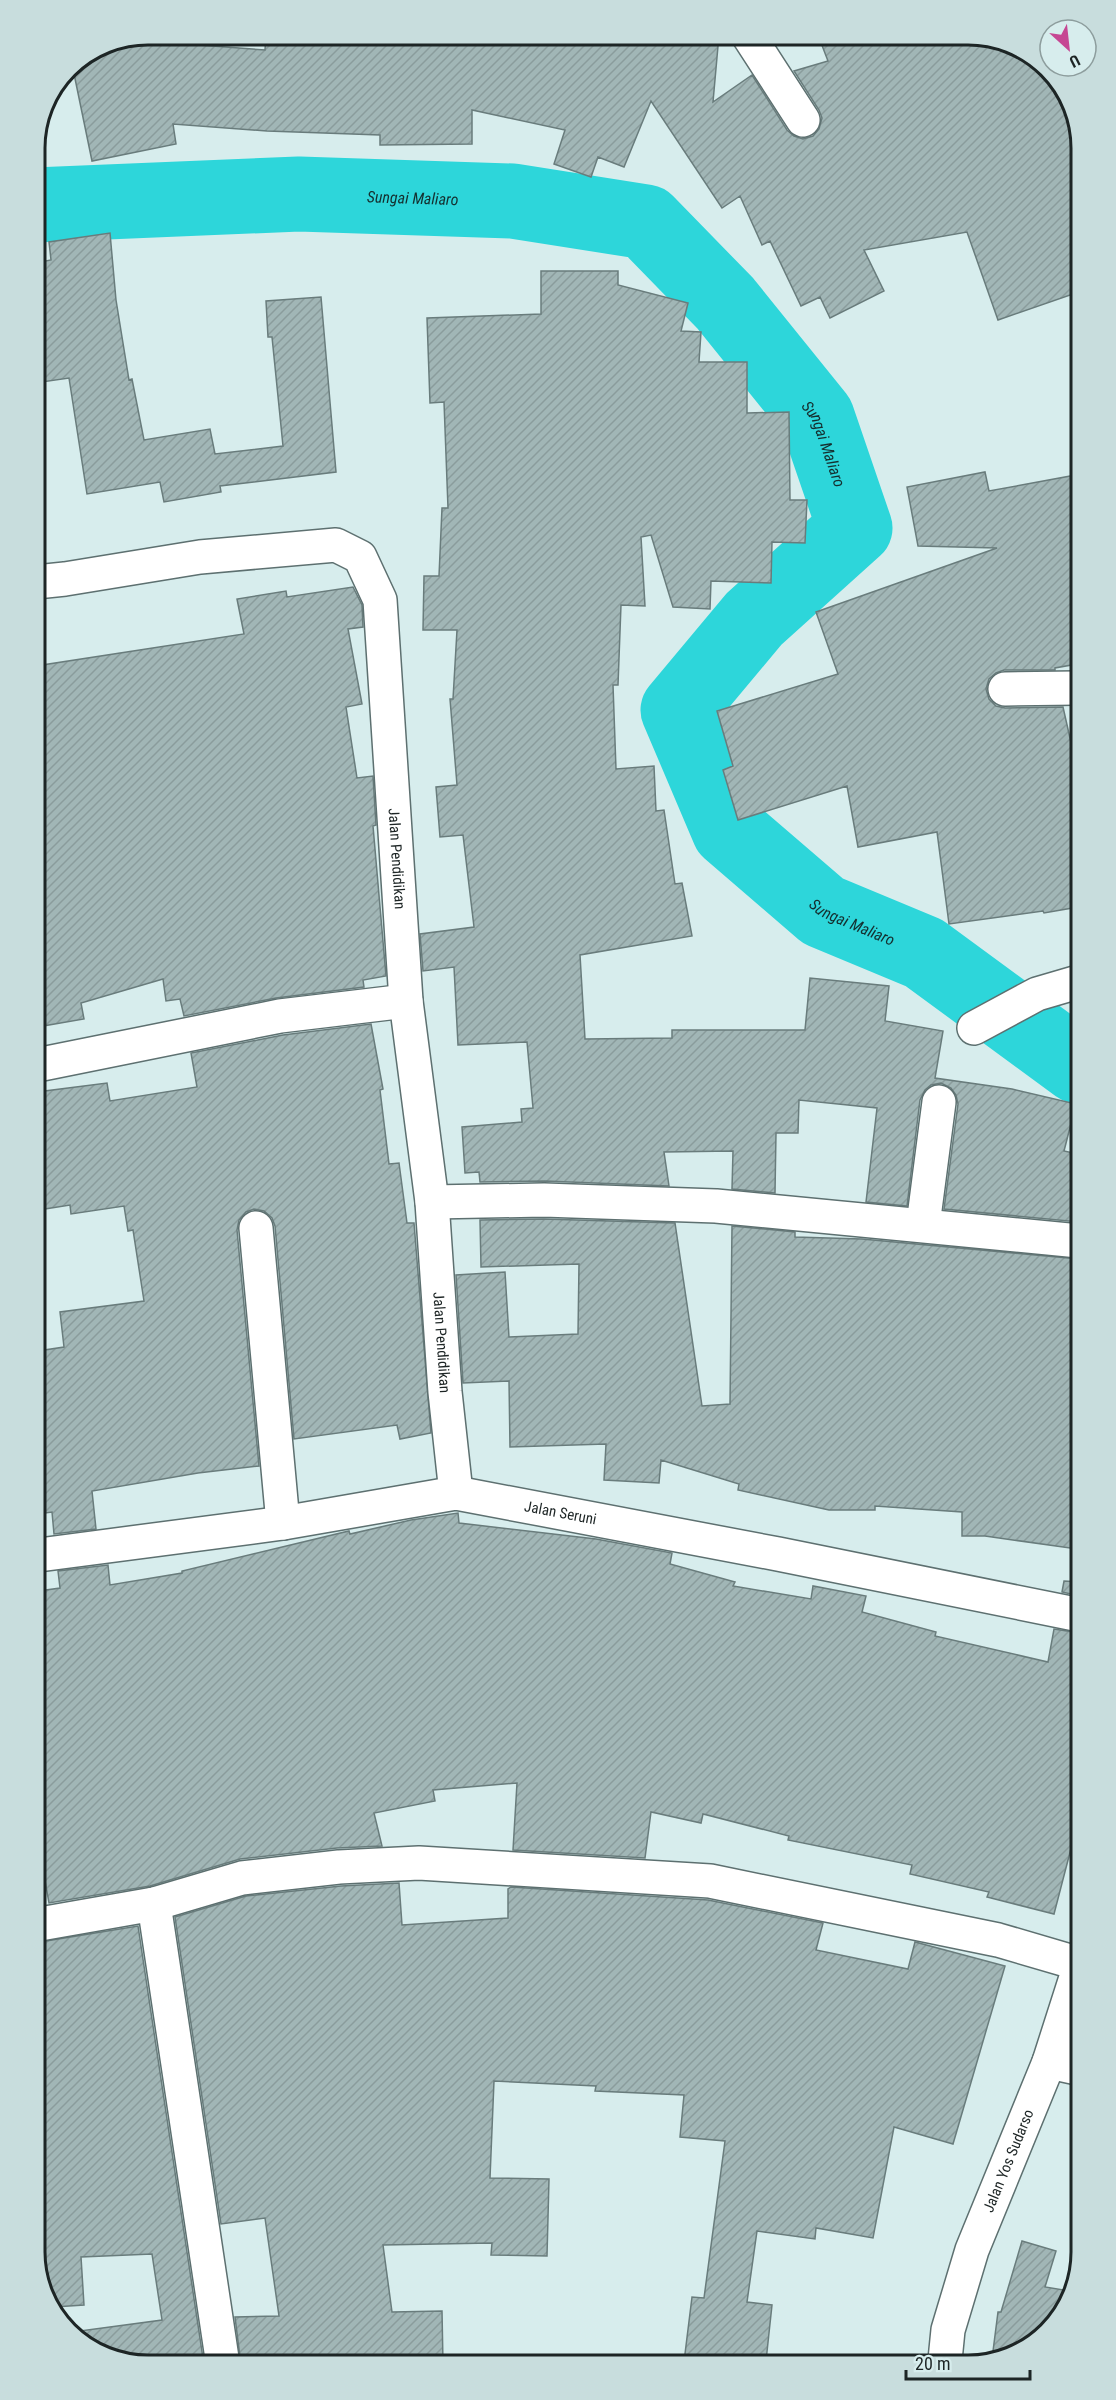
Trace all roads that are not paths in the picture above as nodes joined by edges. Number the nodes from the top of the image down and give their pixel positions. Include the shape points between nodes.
1 (754, 45) edge
2 (803, 120) dead end
3 (45, 581) edge
4 (1071, 688) edge
5 (1005, 689) dead end
6 (1071, 984) edge
7 (406, 1001) junction
8 (974, 1028) dead end
9 (45, 1063) edge
10 (939, 1102) dead end
11 (432, 1202) junction
12 (923, 1225) junction
13 (256, 1228) dead end
14 (1071, 1240) edge
15 (456, 1493) junction
16 (283, 1523) junction
17 (45, 1554) edge
18 (1071, 1614) edge
19 (154, 1904) junction
20 (45, 1923) edge
21 (1071, 1960) edge
22 (1071, 1991) edge
23 (1048, 2062) junction
24 (1071, 2067) edge
25 (222, 2355) edge
26 (946, 2355) edge

1 - 2 street
3 - 7 street, Jalan Pendidikan via 200,557 336,545 360,557 380,600
4 - 5 street
6 - 8 street via 1037,994
7 - 9 street via 280,1016
7 - 11 street, Jalan Pendidikan
10 - 12 street
11 - 12 street via 544,1200 716,1206
11 - 15 street, Jalan Pendidikan
12 - 14 street
13 - 16 street
15 - 16 street, Jalan Seruni
15 - 18 street, Jalan Seruni
16 - 17 street, Jalan Seruni
19 - 20 street
19 - 21 street via 242,1878 339,1867 419,1863 628,1875 710,1881 819,1902 998,1940
19 - 25 street
22 - 23 street, Jalan Yos Sudarso
23 - 24 street
23 - 26 street, Jalan Yos Sudarso via 972,2250 948,2330

